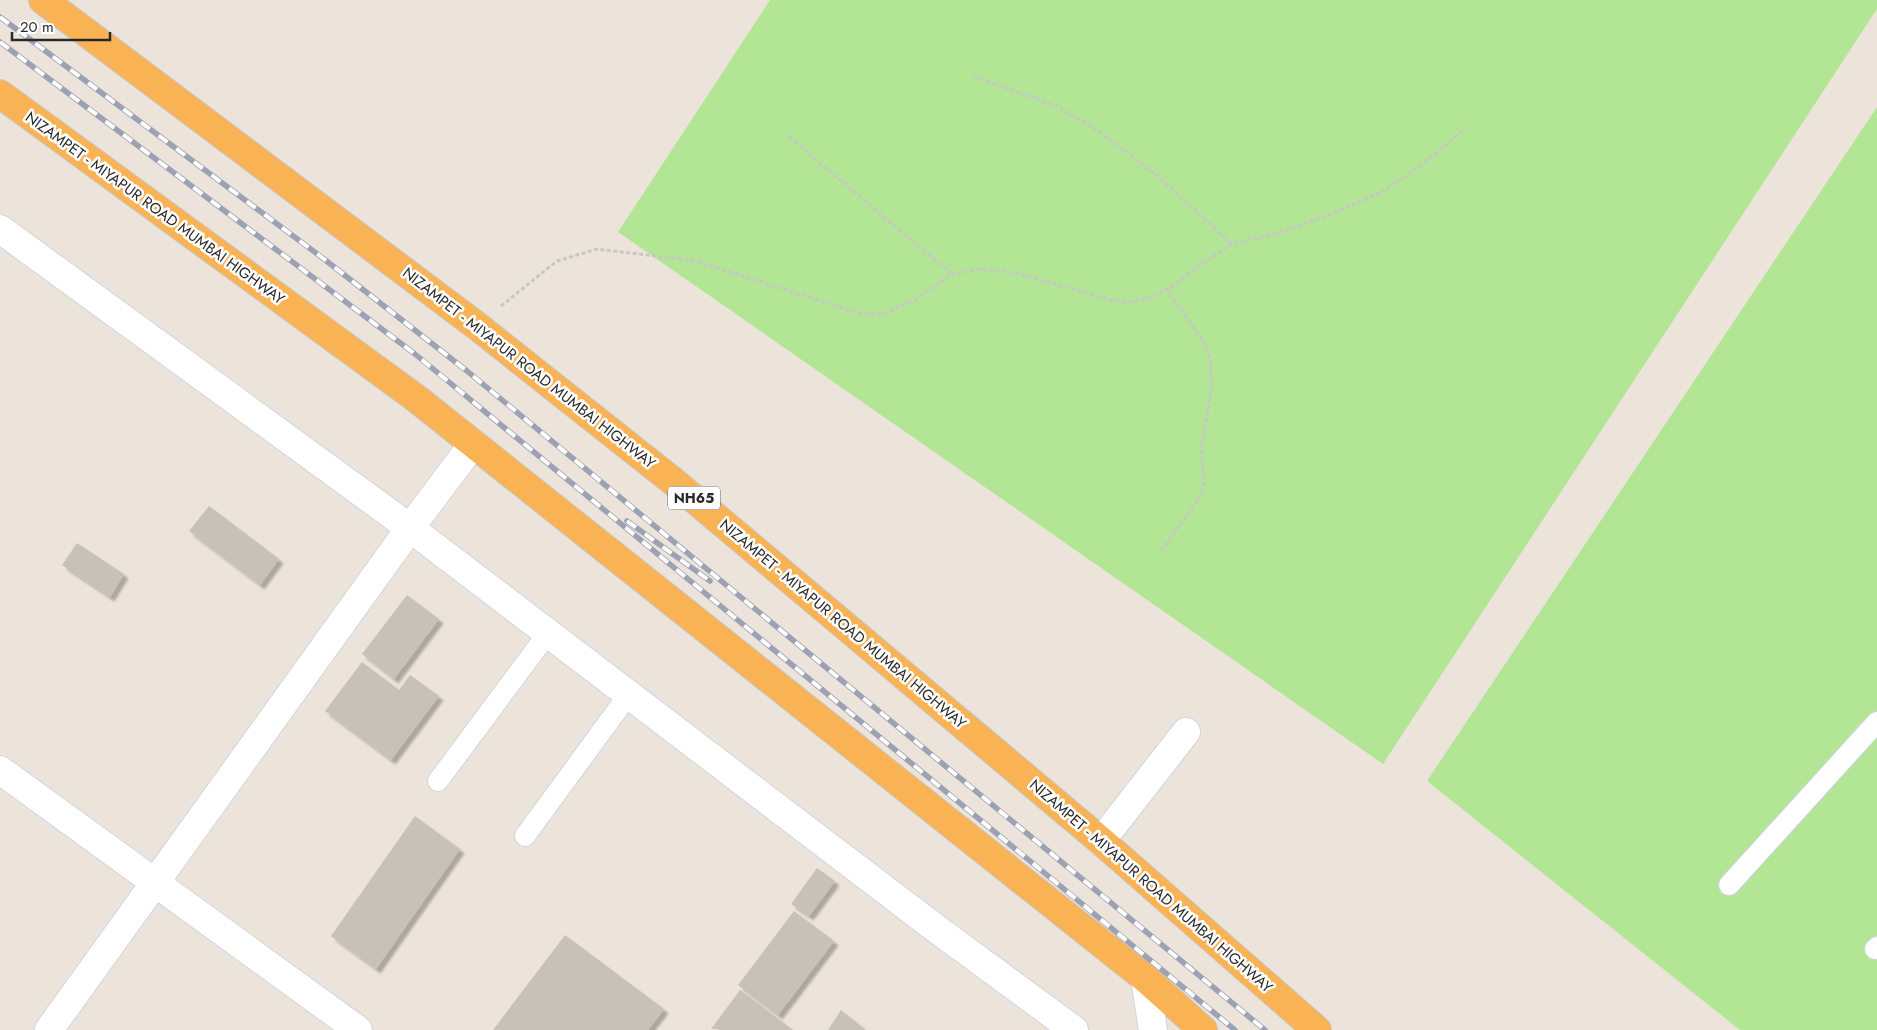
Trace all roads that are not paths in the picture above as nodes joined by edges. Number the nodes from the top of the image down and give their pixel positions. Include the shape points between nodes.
1 (43, 0) edge
2 (0, 94) edge
3 (0, 229) edge
4 (473, 444) junction
5 (410, 528) junction
6 (548, 633) junction
7 (629, 694) junction
8 (1877, 722) edge
9 (1186, 732) dead end
10 (0, 770) edge
11 (438, 781) dead end
12 (525, 836) dead end
13 (1101, 840) junction
14 (156, 882) junction
15 (1729, 885) dead end
16 (1145, 978) junction
17 (49, 1030) edge
18 (358, 1030) edge
19 (1074, 1030) edge
20 (1153, 1030) edge
21 (1204, 1030) edge
22 (1317, 1030) edge

1 - 13 highway, NIZAMPET - MIYAPUR ROAD MUMBAI HIGHWAY / NH65 via 477,326 674,482
2 - 4 highway, NIZAMPET - MIYAPUR ROAD MUMBAI HIGHWAY via 417,399
3 - 5 street
4 - 5 street
4 - 16 highway, NIZAMPET - MIYAPUR ROAD MUMBAI HIGHWAY
5 - 6 street
5 - 14 street
6 - 7 street
6 - 11 lane
7 - 12 lane
7 - 19 street
8 - 15 lane
9 - 13 street
10 - 14 street
13 - 22 highway, NIZAMPET - MIYAPUR ROAD MUMBAI HIGHWAY / NH65
14 - 17 street
14 - 18 street
16 - 20 street
16 - 21 highway, NIZAMPET - MIYAPUR ROAD MUMBAI HIGHWAY

